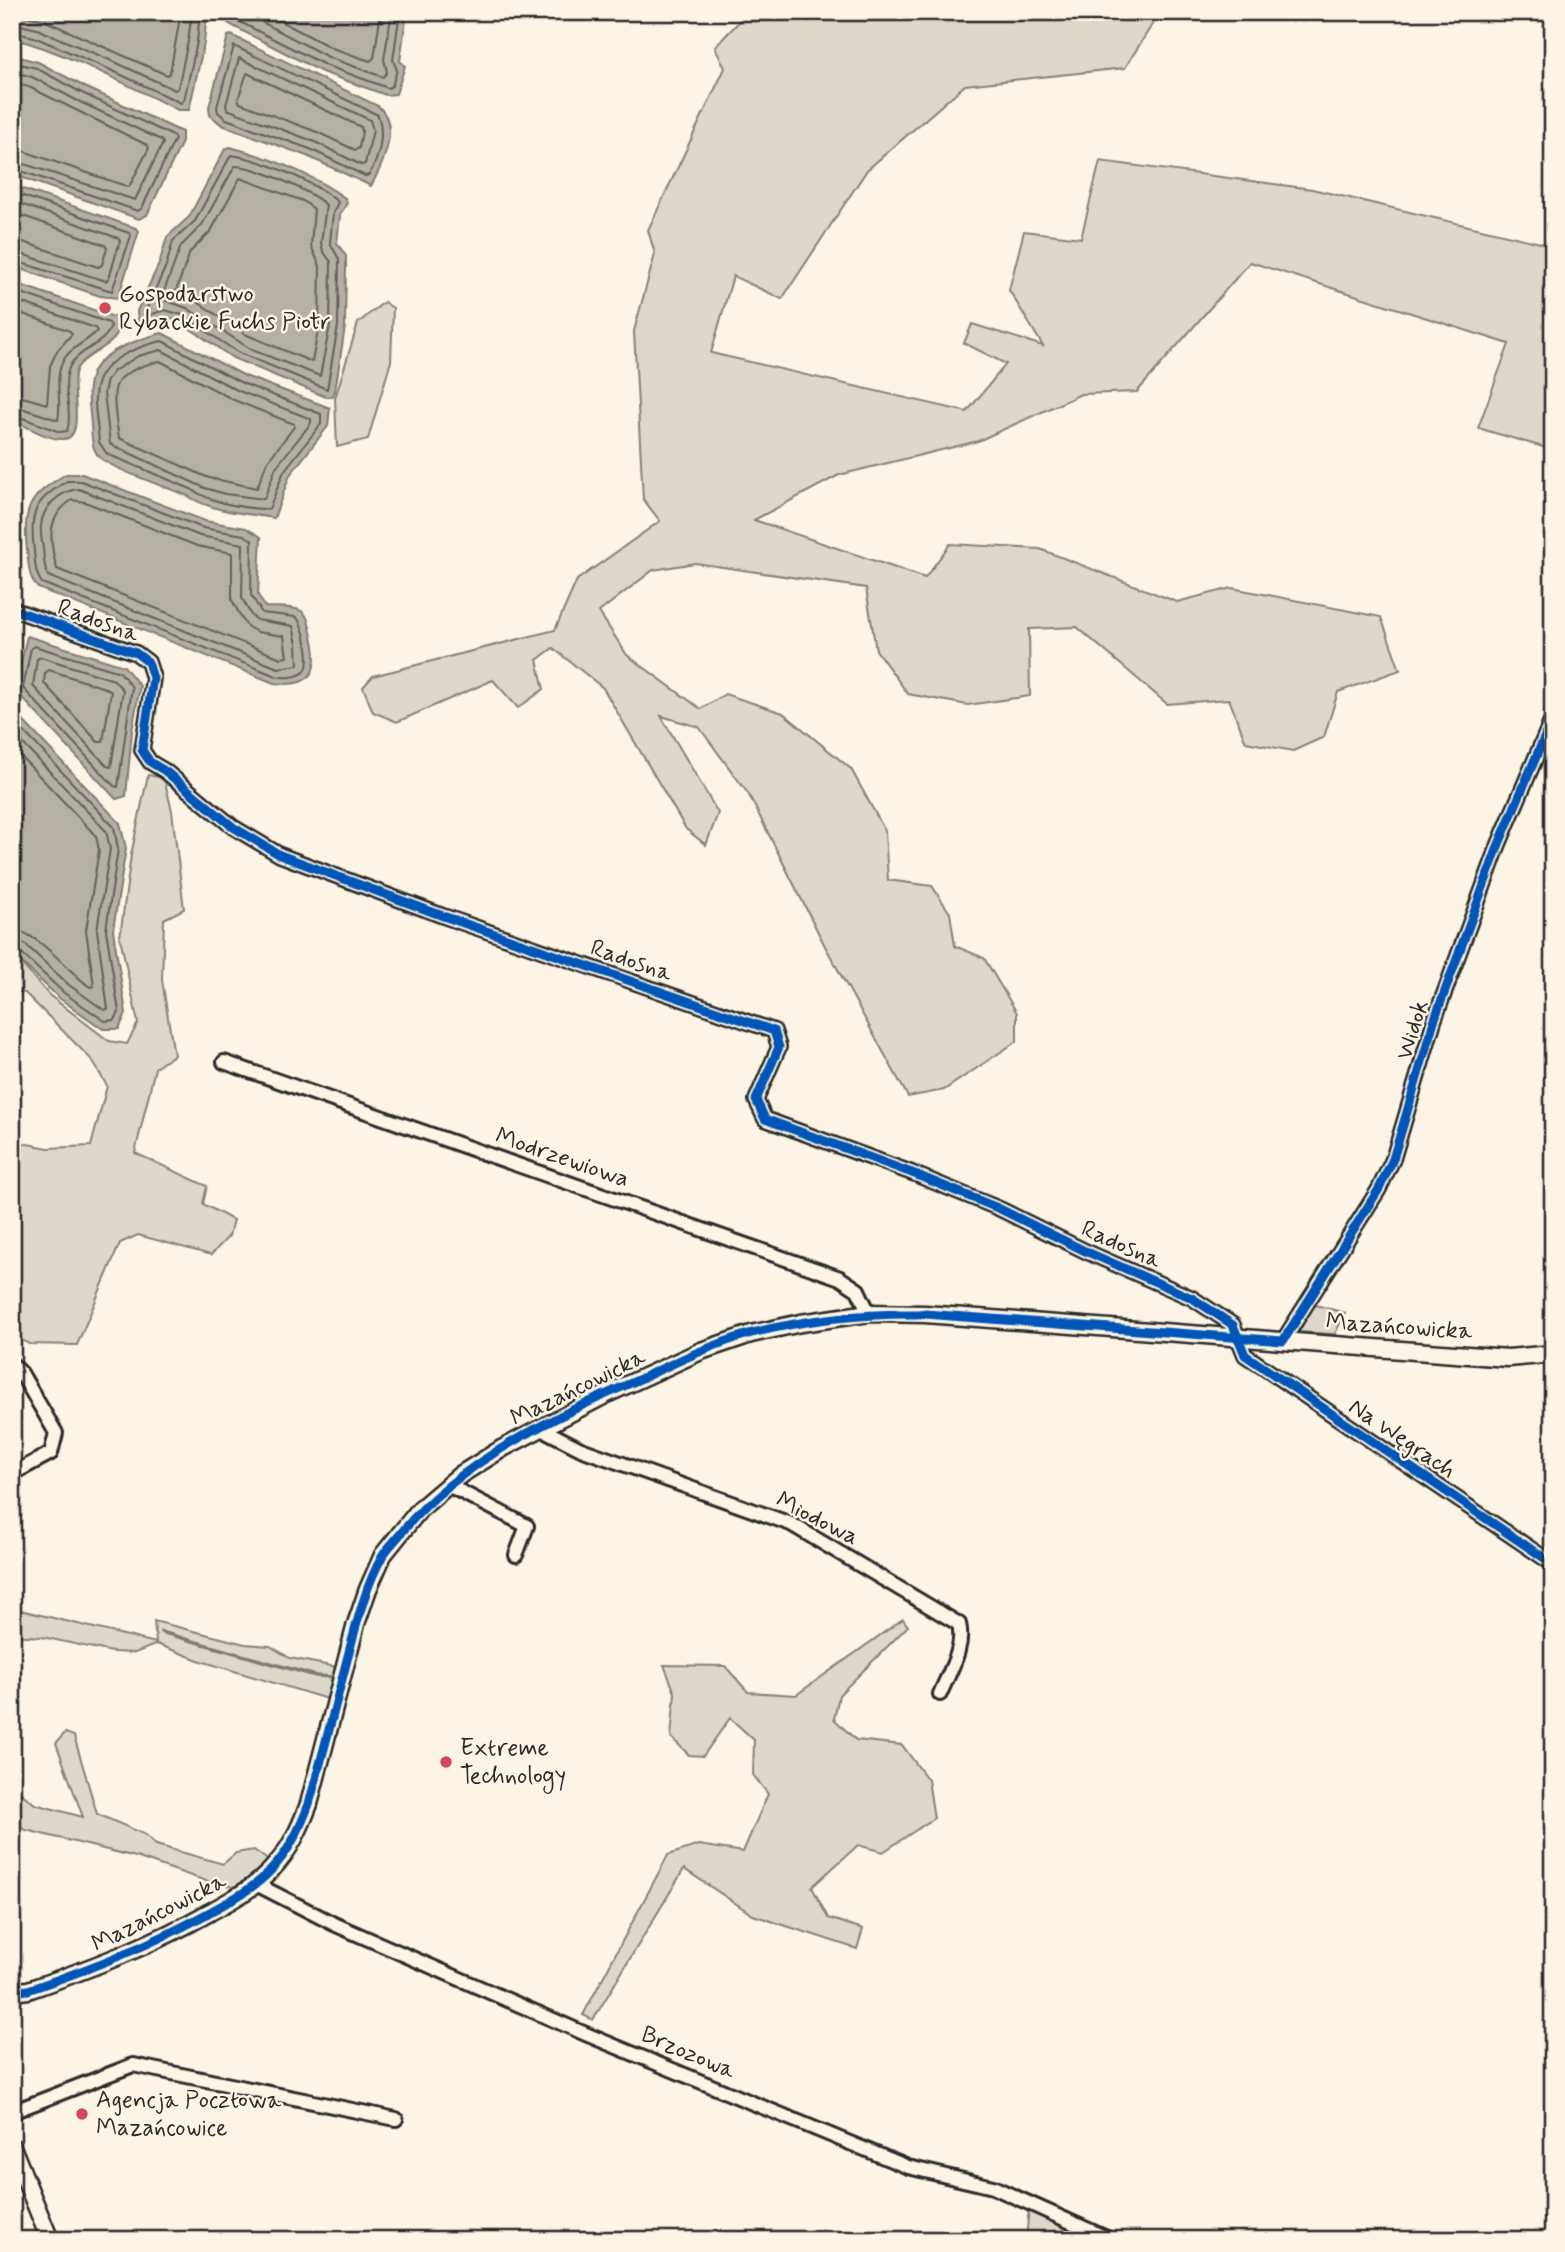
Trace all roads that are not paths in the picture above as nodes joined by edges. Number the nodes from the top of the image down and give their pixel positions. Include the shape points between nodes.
1 (12, 607) edge
2 (1553, 717) edge
3 (225, 1062) dead end
4 (869, 1313) junction
5 (1237, 1338) junction
6 (1283, 1341) junction
7 (1553, 1354) edge
8 (12, 1364) edge
9 (540, 1428) junction
10 (12, 1474) edge
11 (449, 1485) junction
12 (516, 1555) dead end
13 (1553, 1564) edge
14 (940, 1694) dead end
15 (256, 1884) junction
16 (20, 1991) edge
17 (12, 2000) edge
18 (12, 2112) edge
19 (396, 2119) dead end
20 (12, 2147) edge
21 (50, 2240) edge
22 (1111, 2240) edge

1 - 5 street, Radosna via 136,653 148,662 153,678 142,750 150,762 233,827 280,855 774,1031 779,1047 756,1100 765,1119 962,1193 1192,1298 1233,1325
2 - 6 street, Widok via 1499,844 1434,1021 1393,1159 1379,1189
3 - 4 street, Modrzewiowa via 839,1278 858,1290
4 - 5 street, Mazańcowicka
4 - 9 street, Mazańcowicka via 776,1328 701,1351
5 - 6 street, Mazańcowicka
5 - 13 street, Na Węgrach via 1245,1355
6 - 7 street, Mazańcowicka via 1508,1358
8 - 10 street via 56,1433 51,1453
9 - 11 street, Mazańcowicka
9 - 14 street, Miodowa via 581,1450 791,1524 959,1624 958,1652
11 - 12 street via 527,1526
11 - 15 street, Mazańcowicka via 420,1509 383,1555 356,1624 299,1829 286,1852
15 - 16 street, Mazańcowicka via 141,1948
15 - 22 street, Brzozowa via 334,1924 588,2035 908,2167 993,2187
16 - 17 street, Mazańcowicka
18 - 19 street via 133,2065
20 - 21 street

